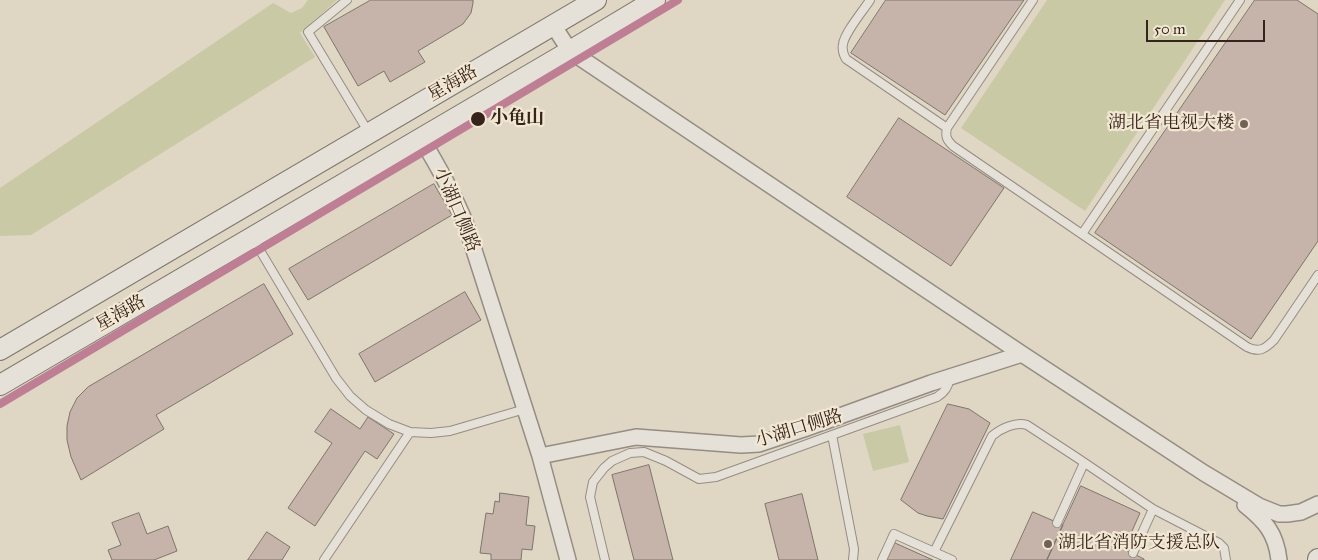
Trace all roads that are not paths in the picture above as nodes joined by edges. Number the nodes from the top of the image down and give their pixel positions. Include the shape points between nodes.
1 (347, 0) edge
2 (596, 0) edge
3 (655, 0) edge
4 (870, 0) edge
5 (1033, 0) edge
6 (1240, 0) edge
7 (553, 25) junction
8 (570, 51) junction
9 (947, 128) junction
10 (369, 133) junction
11 (421, 138) junction
12 (1082, 234) junction
13 (252, 238) junction
14 (1318, 275) edge
15 (0, 350) edge
16 (1022, 354) junction
17 (950, 378) junction
18 (0, 385) edge
19 (524, 410) junction
20 (410, 432) junction
21 (832, 435) junction
22 (540, 456) junction
23 (1084, 463) junction
24 (1204, 473) junction
25 (1318, 504) edge
26 (1153, 509) junction
27 (1057, 523) dead end
28 (934, 552) junction
29 (1133, 554) dead end
30 (324, 560) edge
31 (568, 560) edge
32 (605, 560) edge
33 (853, 560) edge
34 (882, 560) edge
35 (952, 560) edge
36 (1226, 560) edge
37 (1279, 560) edge

1 - 10 lane via 308,32
2 - 7 street, 星海路
3 - 8 street, 星海路
4 - 9 lane via 846,36 843,53 846,59
5 - 9 lane
6 - 12 lane
7 - 8 street
7 - 10 street, 星海路
8 - 11 street, 星海路
8 - 16 street
9 - 12 lane via 946,136 953,146
10 - 15 street, 星海路
11 - 13 street, 星海路
11 - 19 street, 小湖口侧路 via 465,222
12 - 14 lane via 1254,350 1267,347 1274,340
13 - 18 street, 星海路
13 - 20 lane via 350,396 374,415
16 - 17 street, 小湖口侧路
16 - 24 street
17 - 21 lane via 945,391 937,397
17 - 22 street, 小湖口侧路 via 759,444 636,437
19 - 20 lane via 450,431
19 - 22 street, 小湖口侧路
20 - 30 lane
21 - 32 lane via 707,479 700,479 644,452 619,457 598,475 590,497
21 - 33 lane via 854,549
22 - 31 street, 小湖口侧路
23 - 26 lane
23 - 27 lane
23 - 28 lane via 1022,423 995,433 988,440
24 - 25 street via 1259,506 1279,514 1301,512
24 - 37 street via 1266,524 1273,536
26 - 29 lane
26 - 36 lane via 1219,543 1224,548
28 - 34 lane via 894,534
28 - 35 lane

